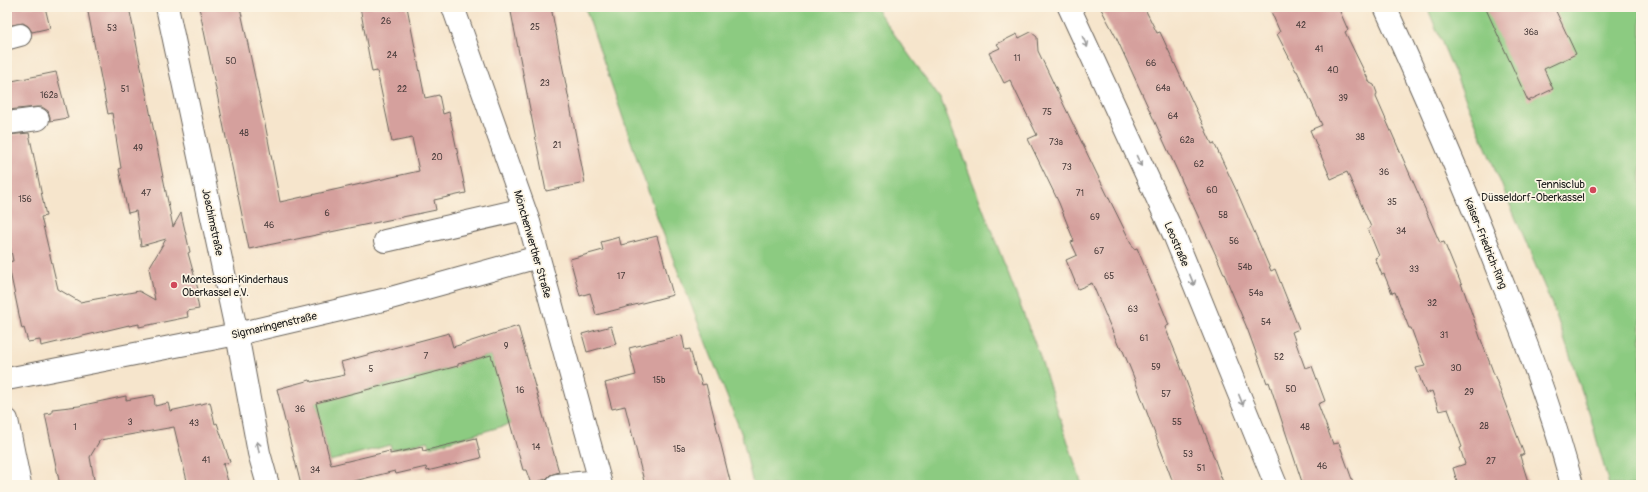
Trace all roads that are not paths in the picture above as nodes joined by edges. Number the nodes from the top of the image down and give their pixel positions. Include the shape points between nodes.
1 (167, 7) edge
2 (453, 7) edge
3 (1069, 7) edge
4 (1385, 7) edge
5 (38, 119) dead end
6 (7, 123) edge
7 (524, 209) junction
8 (385, 241) dead end
9 (538, 257) junction
10 (237, 334) junction
11 (7, 379) edge
12 (7, 420) edge
13 (601, 483) edge
14 (20, 485) edge
15 (268, 485) edge
16 (557, 485) edge
17 (1276, 485) edge
18 (1572, 485) edge

1 - 10 street, Joachimstraße
2 - 7 street, Mönchenwerther Straße
3 -> 17 street, Leostraße via 1175,238
4 - 18 street, Kaiser-Friedrich-Ring via 1420,84 1527,343 1561,443
5 - 6 street
7 - 8 street
7 - 9 street, Mönchenwerther Straße
9 - 10 street, Sigmaringenstraße via 387,299
9 - 13 street, Mönchenwerther Straße
10 - 11 street, Sigmaringenstraße
15 -> 10 street, Joachimstraße via 259,453
12 - 14 street
13 - 16 street

